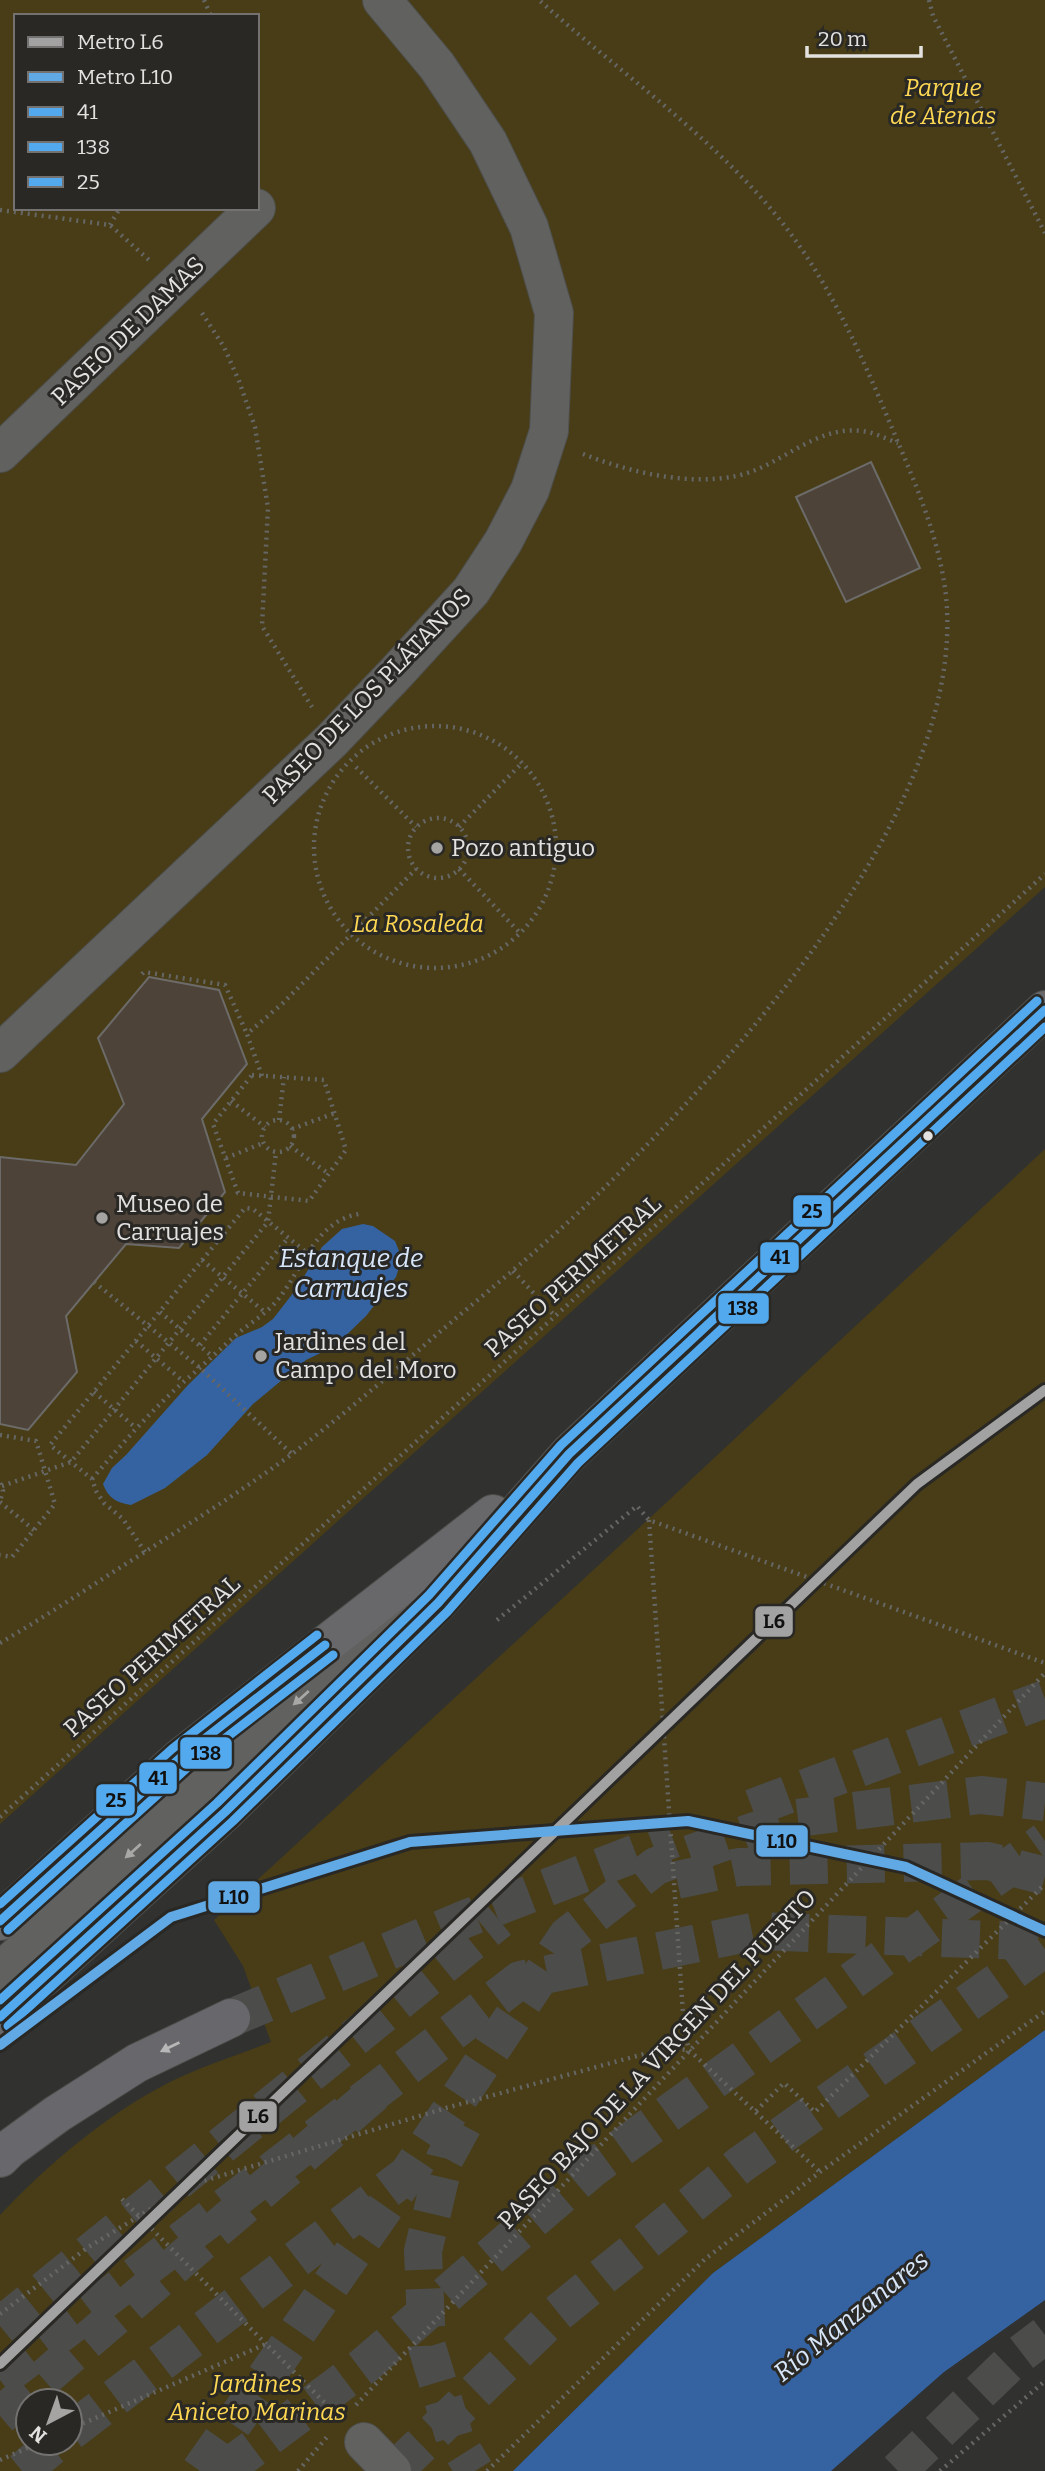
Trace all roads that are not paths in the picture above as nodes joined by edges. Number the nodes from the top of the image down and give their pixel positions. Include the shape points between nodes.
1 (382, 0) edge
2 (254, 210) edge
3 (0, 453) edge
4 (1045, 1010) edge
5 (0, 1053) edge
6 (569, 1454) junction
7 (0, 1921) edge
8 (0, 1972) edge
9 (0, 2017) edge
10 (231, 2018) tunnel mouth
11 (0, 2158) edge
12 (353, 2431) road end
13 (392, 2471) edge

1 - 5 street, PASEO DE LOS PLÁTANOS via 437,66 488,142 529,227 554,313 549,431 530,490 471,591 341,750 105,954
2 - 3 street, PASEO DE DAMAS
4 - 6 main road
6 - 7 main road via 180,1758
6 -> 8 street
6 - 9 main road via 428,1612 225,1812
10 -> 11 highway via 137,2063 57,2114
12 - 13 street

